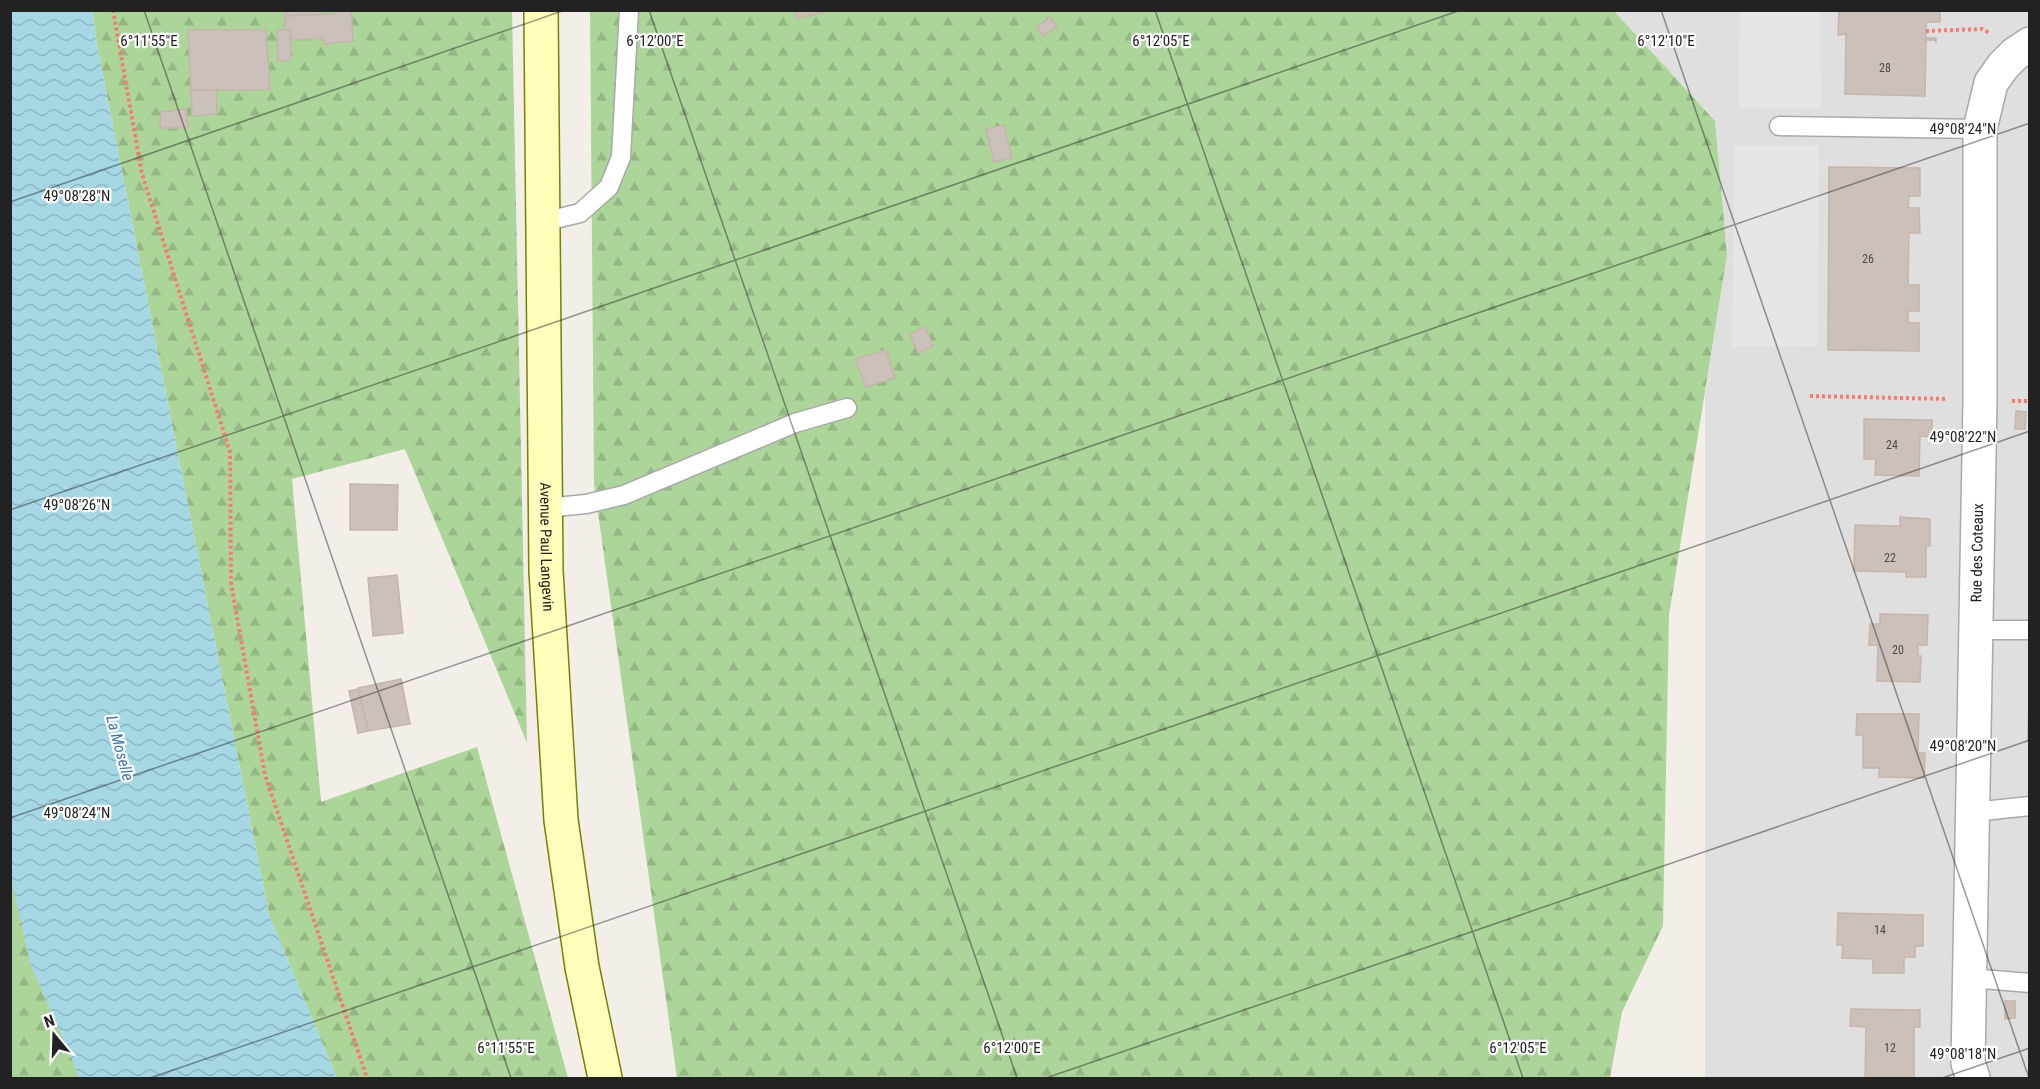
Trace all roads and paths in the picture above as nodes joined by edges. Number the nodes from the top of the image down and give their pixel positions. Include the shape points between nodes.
1 (113, 10) edge
2 (541, 10) edge
3 (629, 10) edge
4 (1926, 31) dead end
5 (2022, 49) edge
6 (1779, 126) dead end
7 (1980, 129) junction
8 (543, 222) junction
9 (1810, 396) dead end
10 (1980, 400) junction
11 (2030, 401) edge
12 (847, 408) dead end
13 (546, 508) junction
14 (1976, 630) junction
15 (2030, 630) edge
16 (2030, 806) edge
17 (1973, 812) junction
18 (1970, 978) junction
19 (2030, 983) edge
20 (367, 1078) edge
21 (605, 1078) edge
22 (1973, 1078) edge

1 - 20 path via 142,174 230,452 231,583 265,775
2 - 8 main road, Avenue Paul Langevin
3 - 8 lane via 621,157 609,187 580,213
4 - 5 path via 1982,28
5 - 7 street, Rue des Coteaux via 1991,83
6 - 7 lane
7 - 10 street, Rue des Coteaux
8 - 13 main road, Avenue Paul Langevin
9 - 10 path
10 - 11 path
10 - 14 street, Rue des Coteaux
12 - 13 lane via 795,423 624,495
13 - 21 main road, Avenue Paul Langevin via 546,571 561,820 582,967
14 - 15 lane
14 - 17 street, Rue des Coteaux
16 - 17 lane
17 - 18 street, Rue des Coteaux
18 - 19 lane
18 - 22 street, Rue des Coteaux via 1968,1063

